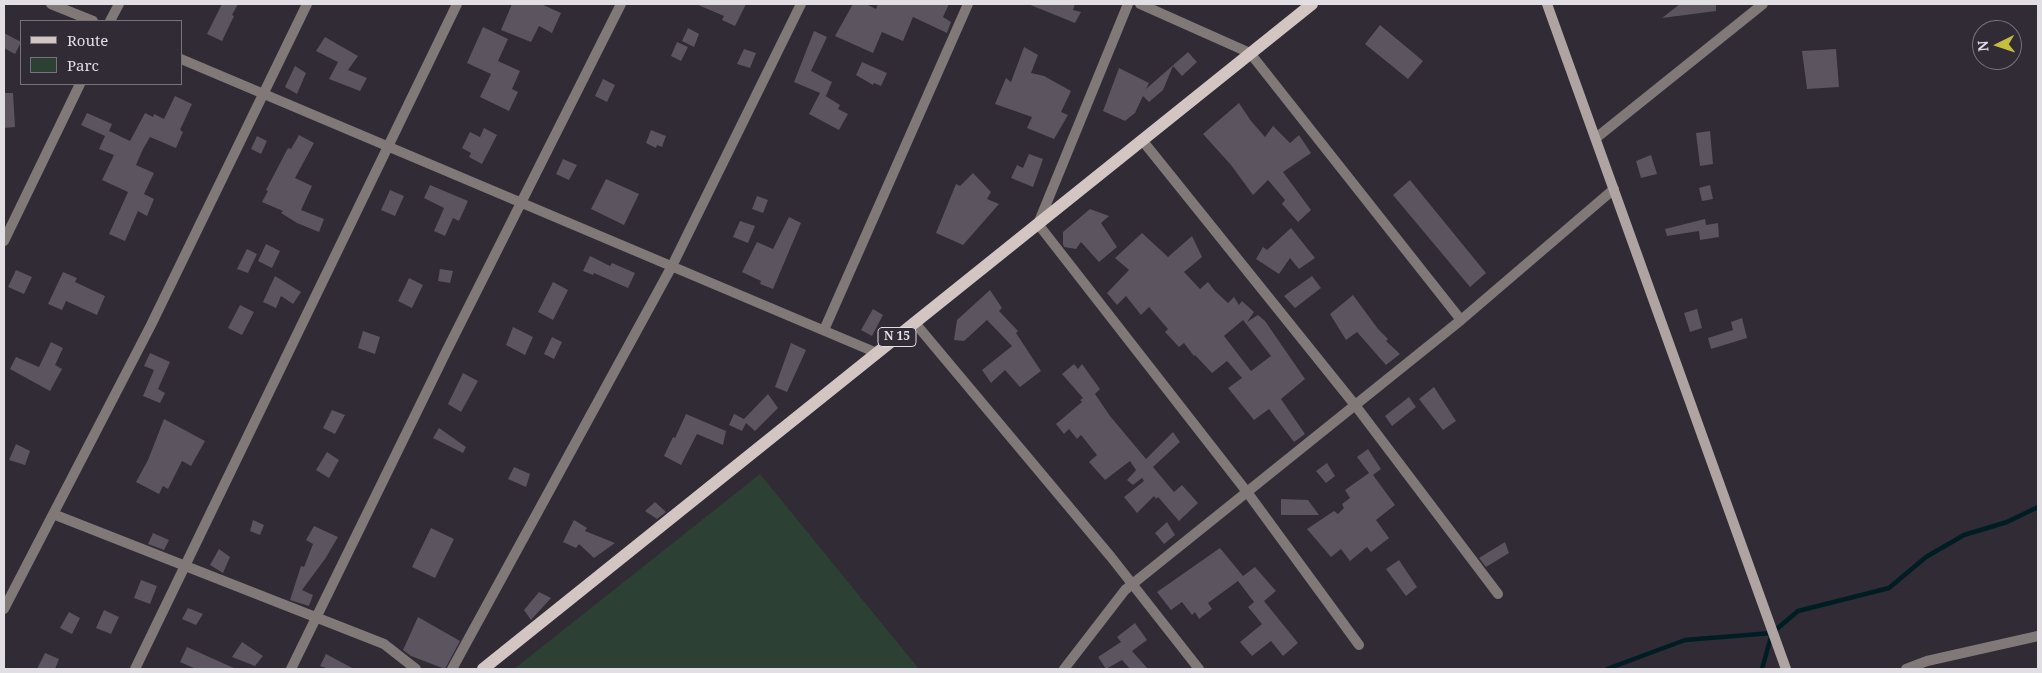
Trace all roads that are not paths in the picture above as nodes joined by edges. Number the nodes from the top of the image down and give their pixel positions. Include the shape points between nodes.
1 (51, 4) edge
2 (119, 4) edge
3 (307, 4) edge
4 (457, 4) edge
5 (621, 4) edge
6 (801, 4) edge
7 (968, 4) edge
8 (1128, 4) edge
9 (1140, 4) edge
10 (1312, 4) edge
11 (1547, 4) edge
12 (1762, 4) edge
13 (91, 20) edge
14 (111, 20) edge
15 (1250, 53) junction
16 (182, 59) edge
17 (80, 85) edge
18 (264, 93) junction
19 (1596, 138) junction
20 (1142, 140) junction
21 (388, 146) junction
22 (1614, 189) junction
23 (522, 202) junction
24 (1038, 224) junction
25 (4, 240) edge
26 (672, 266) junction
27 (1461, 320) junction
28 (915, 322) junction
29 (824, 330) junction
30 (877, 353) junction
31 (1355, 405) junction
32 (1247, 492) junction
33 (53, 514) junction
34 (185, 566) junction
35 (1133, 584) junction
36 (1498, 594) dead end
37 (4, 609) edge
38 (317, 618) junction
39 (2038, 636) edge
40 (1359, 645) dead end
41 (134, 669) edge
42 (291, 669) edge
43 (416, 669) edge
44 (452, 669) edge
45 (483, 669) edge
46 (1064, 669) edge
47 (1199, 669) edge
48 (1786, 669) edge
49 (1906, 669) edge

1 - 13 street
2 - 14 street
3 - 18 street
4 - 21 street
5 - 23 street
6 - 26 street
7 - 29 street
8 - 24 street
9 - 15 street
10 - 15 main road, N 15
11 - 19 main road
12 - 19 street
15 - 20 main road, N 15
15 - 27 street
16 - 18 street
17 - 25 street
18 - 21 street
18 - 33 street via 151,325
19 - 22 main road
20 - 24 main road, N 15
20 - 31 street
21 - 23 street
21 - 34 street
22 - 27 street
22 - 48 main road
23 - 26 street
23 - 38 street
24 - 28 main road, N 15
24 - 32 street
26 - 29 street
26 - 44 street
27 - 31 street
28 - 30 main road, N 15
28 - 35 street
29 - 30 street
30 - 45 main road, N 15
31 - 32 street
31 - 36 street
32 - 35 street
32 - 40 street
33 - 34 street
33 - 37 street
34 - 38 street
34 - 41 street
35 - 46 street
35 - 47 street
38 - 42 street
38 - 43 street via 384,644
39 - 49 street via 1927,661

